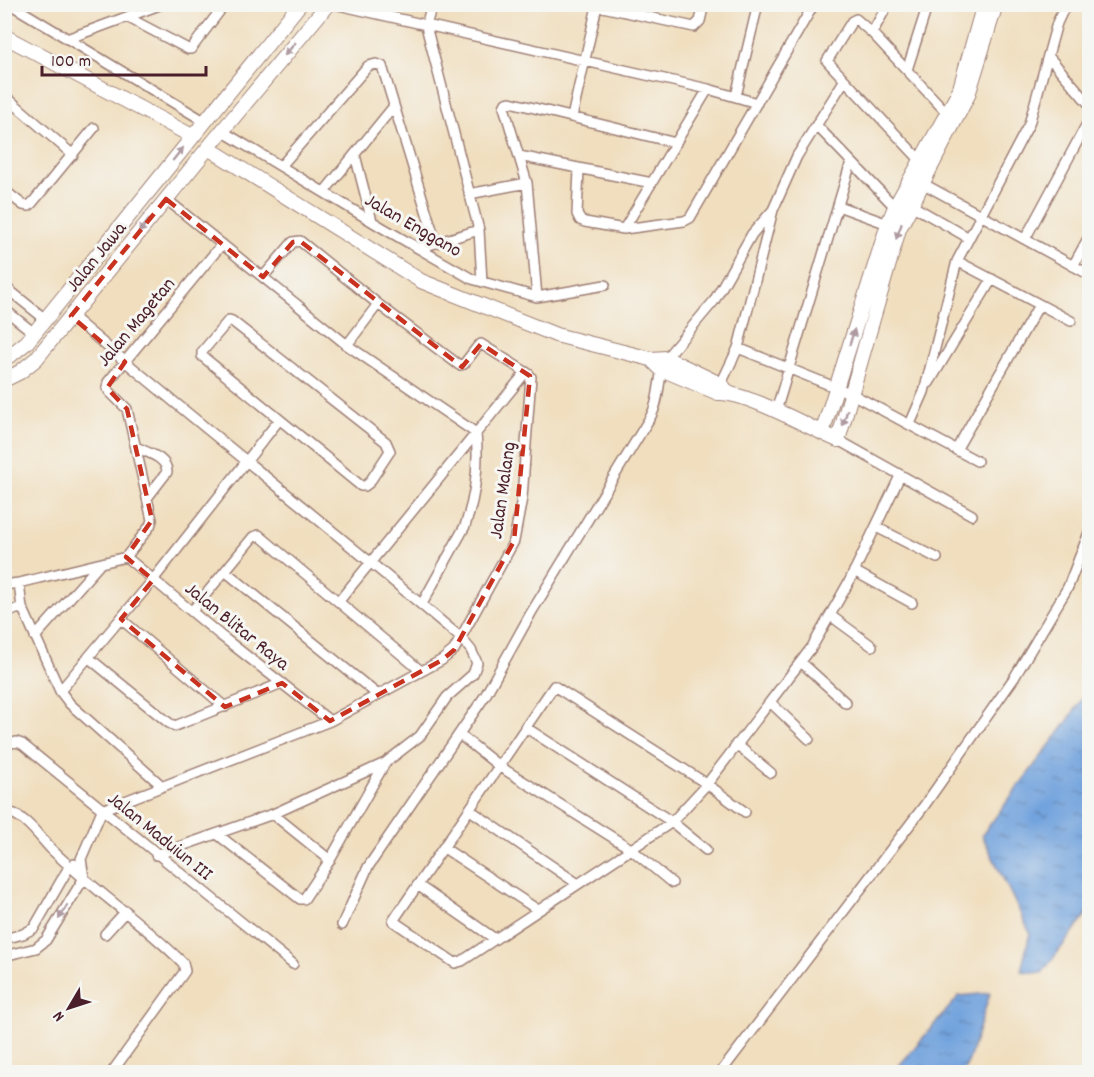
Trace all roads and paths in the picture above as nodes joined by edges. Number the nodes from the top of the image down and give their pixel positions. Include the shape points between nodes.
1 (162, 4) edge
2 (225, 4) edge
3 (300, 4) edge
4 (328, 4) edge
5 (334, 4) edge
6 (432, 4) edge
7 (704, 4) edge
8 (758, 4) edge
9 (814, 4) edge
10 (888, 4) edge
11 (928, 4) edge
12 (984, 4) edge
13 (996, 4) edge
14 (1069, 4) edge
15 (11, 5) edge
16 (593, 5) edge
17 (128, 17) junction
18 (426, 26) junction
19 (872, 33) junction
20 (4, 36) edge
21 (67, 39) junction
22 (1048, 56) junction
23 (585, 62) junction
24 (907, 70) junction
25 (844, 81) junction
26 (708, 89) junction
27 (4, 95) edge
28 (736, 96) junction
29 (756, 104) junction
30 (1089, 105) edge
31 (394, 106) junction
32 (948, 114) junction
33 (572, 117) junction
34 (1089, 118) edge
35 (204, 121) junction
36 (817, 126) junction
37 (94, 128) dead end
38 (222, 131) junction
39 (192, 136) junction
40 (676, 143) junction
41 (207, 148) junction
42 (355, 154) junction
43 (73, 155) junction
44 (519, 156) junction
45 (920, 160) junction
46 (851, 162) junction
47 (281, 166) junction
48 (579, 170) junction
49 (527, 183) junction
50 (652, 183) junction
51 (915, 187) junction
52 (4, 190) edge
53 (324, 192) junction
54 (469, 194) junction
55 (166, 199) junction
56 (911, 205) junction
57 (838, 206) junction
58 (895, 207) junction
59 (773, 210) junction
60 (981, 215) junction
61 (372, 221) junction
62 (888, 224) junction
63 (624, 229) junction
64 (479, 230) junction
65 (1089, 235) edge
66 (969, 238) junction
67 (1025, 239) junction
68 (436, 243) junction
69 (222, 244) junction
70 (419, 248) junction
71 (957, 261) junction
72 (1073, 266) junction
73 (86, 267) junction
74 (1089, 275) edge
75 (263, 277) junction
76 (101, 279) junction
77 (992, 279) junction
78 (482, 282) junction
79 (605, 285) dead end
80 (4, 286) edge
81 (537, 297) junction
82 (378, 304) junction
83 (1039, 305) junction
84 (4, 309) edge
85 (71, 316) junction
86 (45, 319) junction
87 (1071, 321) dead end
88 (34, 333) junction
89 (347, 345) junction
90 (738, 348) junction
91 (4, 357) edge
92 (125, 362) junction
93 (660, 362) junction
94 (790, 367) junction
95 (526, 372) junction
96 (4, 380) edge
97 (837, 387) junction
98 (722, 390) junction
99 (924, 392) junction
100 (852, 394) junction
101 (776, 411) junction
102 (279, 420) junction
103 (910, 424) junction
104 (476, 433) junction
105 (822, 433) junction
106 (838, 440) junction
107 (136, 447) junction
108 (956, 450) junction
109 (462, 451) junction
110 (478, 456) junction
111 (247, 460) junction
112 (977, 461) dead end
113 (900, 476) junction
114 (147, 498) junction
115 (972, 515) dead end
116 (876, 527) junction
117 (1089, 530) edge
118 (126, 557) junction
119 (937, 558) dead end
120 (372, 562) junction
121 (100, 564) junction
122 (225, 571) junction
123 (854, 572) junction
124 (153, 580) junction
125 (19, 583) junction
126 (4, 585) edge
127 (339, 602) junction
128 (912, 603) dead end
129 (422, 604) junction
130 (22, 608) junction
131 (192, 611) junction
132 (4, 614) edge
133 (831, 616) junction
134 (121, 619) junction
135 (34, 637) junction
136 (461, 638) junction
137 (872, 646) dead end
138 (90, 658) junction
139 (801, 662) junction
140 (421, 671) junction
141 (282, 683) junction
142 (60, 692) junction
143 (378, 695) junction
144 (770, 702) junction
145 (846, 702) dead end
146 (225, 707) junction
147 (330, 721) junction
148 (525, 727) junction
149 (460, 735) junction
150 (809, 740) dead end
151 (736, 744) junction
152 (4, 745) edge
153 (385, 763) junction
154 (499, 766) junction
155 (771, 773) dead end
156 (707, 784) junction
157 (161, 785) junction
158 (102, 810) junction
159 (470, 810) junction
160 (4, 811) edge
161 (745, 812) dead end
162 (273, 814) junction
163 (672, 822) junction
164 (217, 834) junction
165 (444, 848) junction
166 (631, 849) junction
167 (706, 850) dead end
168 (156, 855) junction
169 (81, 860) junction
170 (330, 860) junction
171 (69, 867) junction
172 (84, 878) junction
173 (672, 883) dead end
174 (578, 884) junction
175 (419, 886) junction
176 (538, 910) junction
177 (126, 911) junction
178 (342, 925) dead end
179 (28, 932) junction
180 (105, 934) dead end
181 (4, 939) edge
182 (495, 939) junction
183 (39, 946) junction
184 (4, 956) edge
185 (293, 964) dead end
186 (112, 1072) edge
187 (721, 1072) edge

1 - 17 street
2 - 17 street via 191,49
3 - 35 street, Jalan Jawa
4 -> 38 street, Jalan Jawa
5 - 18 street
6 - 18 street
7 - 16 street via 700,21 694,27
8 - 28 street
9 - 29 street
10 - 19 street
11 - 24 street
12 - 32 street via 959,92
13 - 51 street via 968,95
14 - 22 street via 1057,23
15 - 21 street
16 - 23 street
17 - 21 street
18 - 23 street
18 - 54 street
19 - 24 street
19 - 25 street via 854,20 829,57 827,61
20 - 39 street
21 - 35 street
22 - 30 street
22 - 60 street via 1029,124
23 - 26 street
23 - 33 street
24 - 32 street
25 - 36 street
25 - 45 street
26 - 28 street
26 - 40 street
27 - 43 street
28 - 29 street
29 - 63 street via 690,218
31 - 42 street
31 - 47 street via 382,66 368,66
31 - 68 street
32 - 45 street
33 - 40 street
33 - 44 street via 506,103
34 - 67 street
35 - 39 street, Jalan Jawa
36 - 46 street
36 - 59 street via 792,165
37 - 43 street
38 - 41 street, Jalan Jawa
38 - 47 street, Jalan Enggano
73 -> 39 street, Jalan Jawa
40 - 50 street
41 - 55 street, Jalan Jawa
41 - 93 street via 421,281 556,335
42 - 53 street
42 - 61 street
43 - 52 street via 28,206
44 - 48 street
44 - 49 street
45 - 51 street
46 - 57 street
46 - 58 street
47 - 53 street, Jalan Enggano
48 - 50 street
48 - 63 street via 580,220
49 - 54 street
49 - 81 street
50 - 63 street
51 - 56 street
51 - 58 street
51 - 60 street
53 - 61 street, Jalan Enggano
54 - 64 street
55 - 69 street
55 -> 76 street, Jalan Jawa
56 - 66 street
56 -> 100 street via 897,238
57 - 62 street
57 - 94 street
58 - 62 street
59 - 90 street
59 - 93 street via 752,234 714,300
60 - 66 street
60 - 67 street
61 - 70 street, Jalan Enggano
97 -> 62 street
64 - 68 street
64 - 78 street
65 - 72 street
66 - 71 street
67 - 72 street
68 - 70 street
69 - 75 street
69 - 92 street, Jalan Magetan
70 - 78 street, Jalan Enggano
71 - 77 street
71 - 99 street
72 - 74 street
73 - 76 street
73 - 86 street, Jalan Jawa
75 - 82 street via 293,242 300,241
75 - 89 street
76 - 85 street, Jalan Jawa
77 - 83 street
77 - 99 street
78 - 81 street, Jalan Enggano
79 - 81 street, Jalan Enggano
80 - 86 street
82 - 89 street
82 - 95 street via 459,365 481,344
83 - 87 street
83 - 108 street
84 - 88 street
85 - 92 street
85 - 96 street, Jalan Jawa via 36,358
86 - 88 street, Jalan Jawa
88 - 91 street, Jalan Jawa
89 - 104 street
90 - 94 street
90 - 98 street
92 - 107 street, Jalan Magetan via 107,388 127,409
92 - 111 street
93 - 98 street
93 - 149 street via 657,402 651,416
94 - 97 street
94 - 101 street
95 - 104 street
95 - 136 street, Jalan Malang via 531,377 518,528 510,550
97 - 100 street
97 - 105 street
98 - 101 street
99 - 103 street
100 - 103 street
100 -> 106 street
101 - 105 street
102 - 102 street via 361,486 369,483 390,451 386,442 229,320 202,357
102 - 111 street
103 - 108 street
104 - 109 street
104 - 110 street
105 - 106 street
106 - 113 street
107 - 114 street, Jalan Magetan
107 - 114 street via 167,466 167,472
108 - 112 street
109 - 110 street
109 - 120 street
110 - 129 street via 477,479 465,526
111 - 120 street
111 - 124 street
113 - 115 street
113 - 116 street
114 - 118 street, Jalan Magetan via 150,526
116 - 119 street
116 - 123 street
117 - 187 street via 1068,587 1014,678 924,806
118 - 121 street
118 - 124 street, Jalan Blitar Raya
120 - 127 street
120 - 129 street
121 - 125 street
121 - 135 street
122 - 127 street via 259,535
122 - 131 street
122 - 143 street
123 - 128 street
123 - 133 street
124 - 131 street, Jalan Blitar Raya
124 - 134 street
125 - 126 street
125 - 130 street
127 - 140 street
129 - 136 street
130 - 132 street
130 - 135 street
131 - 141 street, Jalan Blitar Raya
133 - 137 street
133 - 139 street
134 - 138 street
134 - 146 street
135 - 142 street
136 - 140 street, Jalan Malang via 442,660
136 - 153 street via 475,657 477,668 442,704 420,736
138 - 142 street
138 - 146 street via 172,725
139 - 144 street
139 - 145 street
140 - 143 street, Jalan Malang
141 - 146 street
141 - 147 street, Jalan Blitar Raya
142 - 157 street
143 - 147 street, Jalan Malang
144 - 150 street
144 - 151 street
147 - 157 street, Jalan Malang
148 - 154 street
148 - 156 street via 556,687
148 - 163 street
149 - 154 street
149 - 178 street via 368,867
151 - 155 street
151 - 156 street
152 - 158 street, Jalan Maduiun III via 22,744
153 - 162 street
153 - 170 street
154 - 159 street
154 - 166 street
156 - 161 street
156 - 163 street
157 - 158 street, Jalan Malang
158 - 168 street, Jalan Maduiun III
158 - 169 street
159 - 165 street
159 - 174 street
160 - 171 street via 17,815
162 - 164 street
162 - 170 street
163 - 166 street
163 - 167 street
164 - 168 street
164 - 170 street via 300,899 307,896
165 - 175 street
165 - 176 street
166 - 173 street
166 - 174 street
168 - 185 street, Jalan Maduiun III
169 - 171 street
169 - 172 street
171 - 172 street
171 - 179 street
172 - 177 street
172 -> 183 street
174 - 176 street
175 - 182 street
175 - 182 street via 394,918 394,924 456,963
176 - 182 street
177 - 180 street
177 - 186 street via 176,955 185,971
179 - 181 street
179 - 183 street
183 - 184 street

